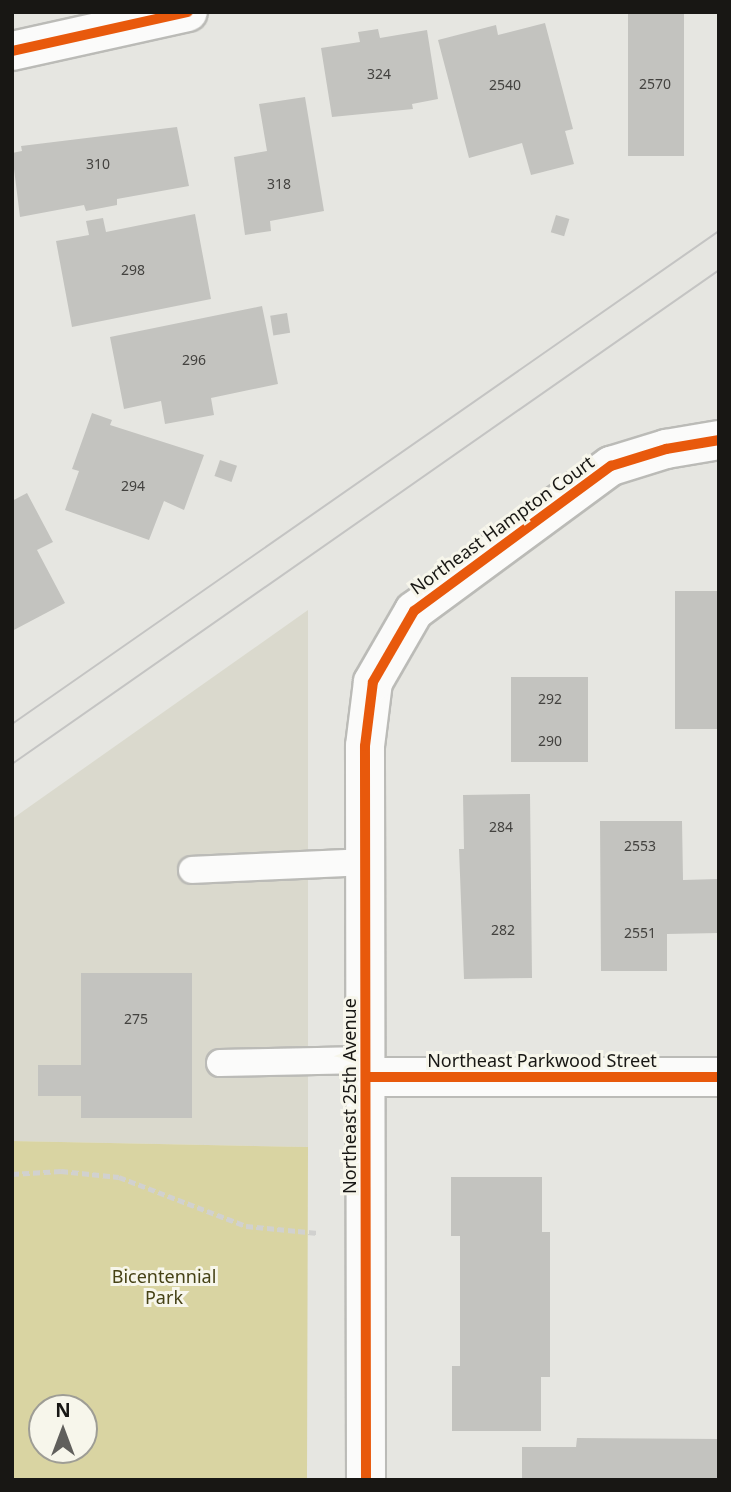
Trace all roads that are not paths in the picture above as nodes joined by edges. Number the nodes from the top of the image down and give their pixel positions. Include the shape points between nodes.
1 (188, 12) edge
2 (12, 51) edge
3 (719, 440) edge
4 (367, 711) joint
5 (366, 862) junction
6 (192, 870) dead end
7 (220, 1063) dead end
8 (366, 1068) junction
9 (719, 1077) edge
10 (366, 1480) edge

1 - 2 street
3 - 4 street, Northeast Hampton Court via 666,449 611,466 442,587 414,611 393,642 373,682
4 - 5 street, Northeast 25th Avenue
5 - 6 lane
5 - 8 street, Northeast 25th Avenue
7 - 8 lane
8 - 9 street, Northeast Parkwood Street
8 - 10 street, Northeast 25th Avenue

